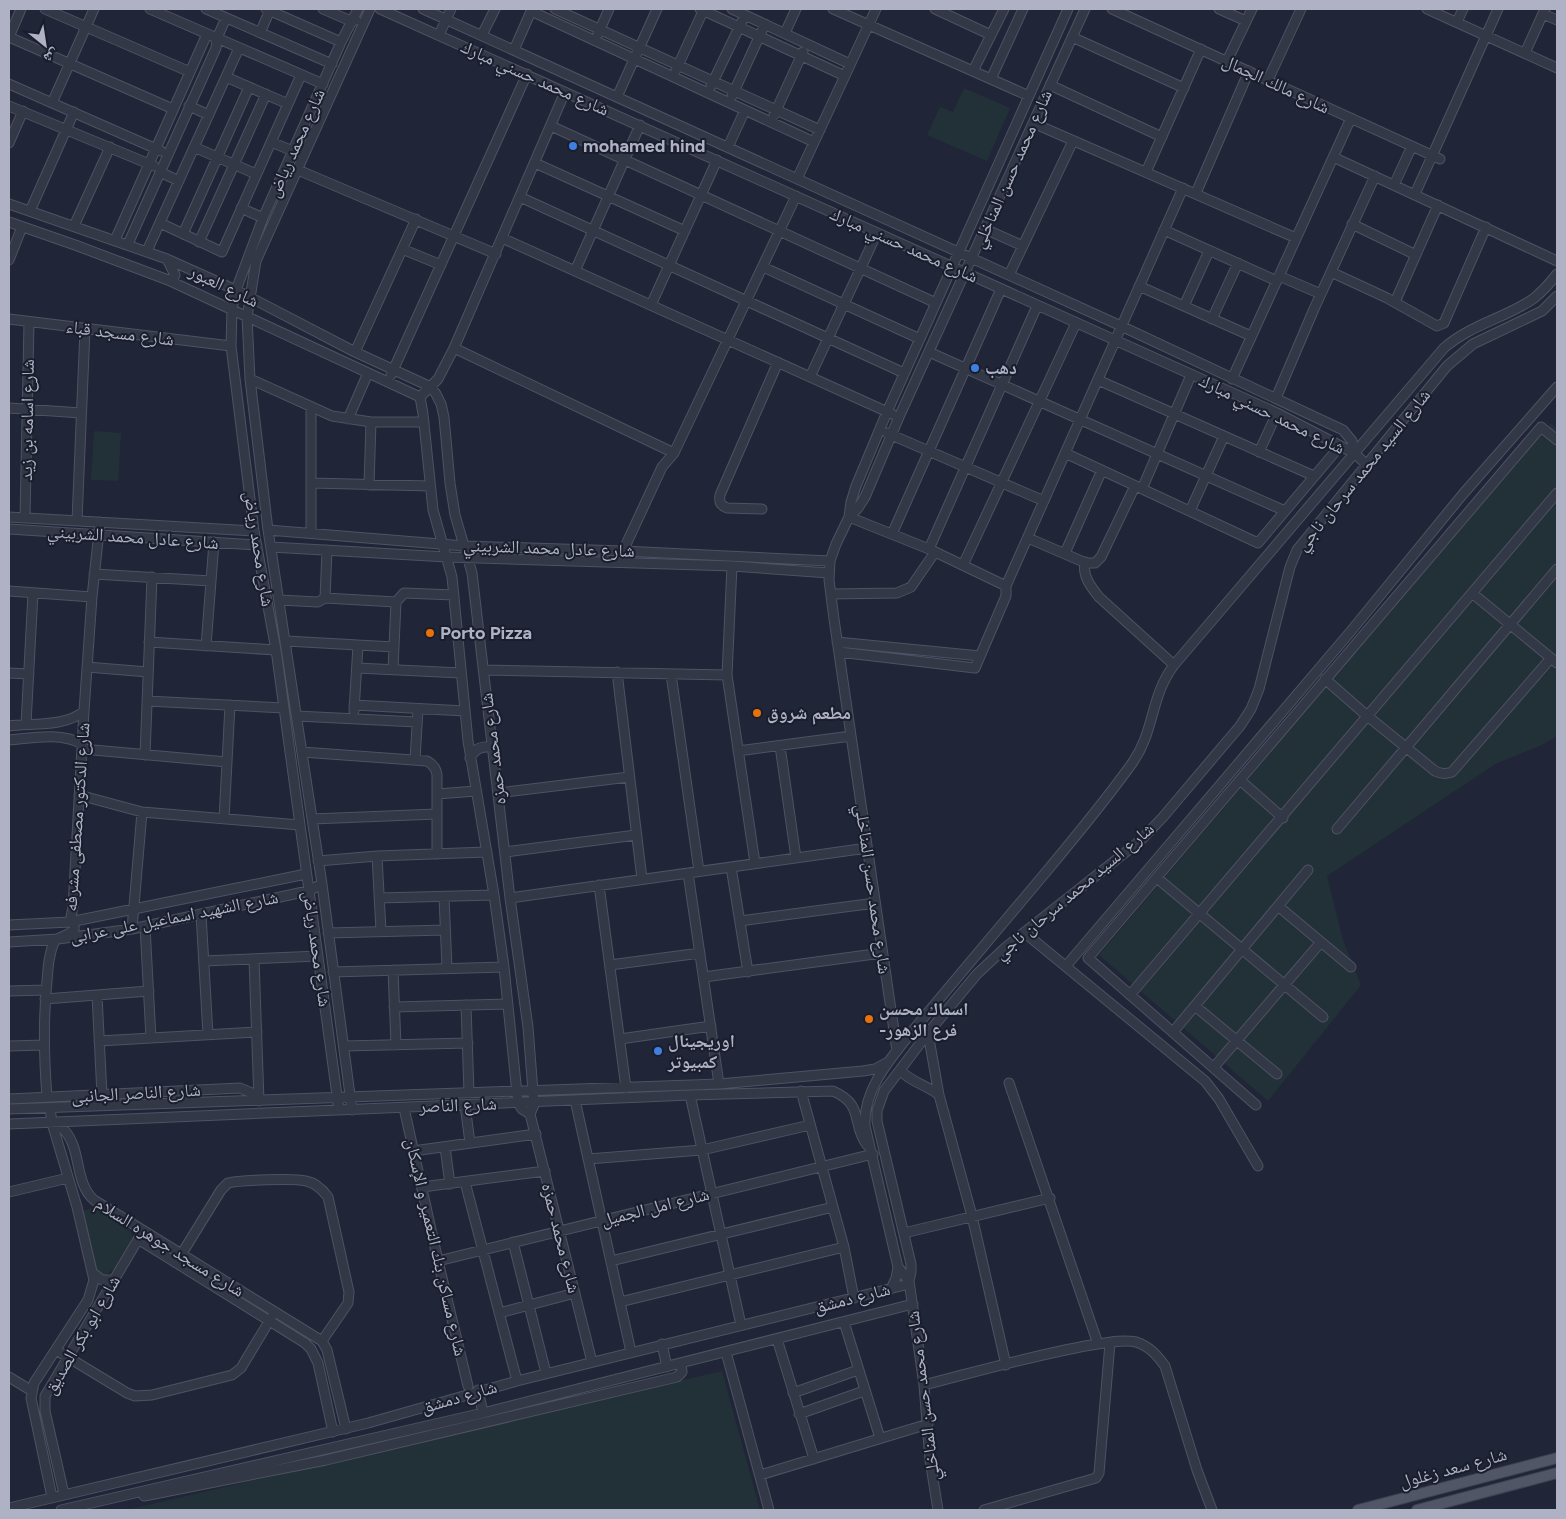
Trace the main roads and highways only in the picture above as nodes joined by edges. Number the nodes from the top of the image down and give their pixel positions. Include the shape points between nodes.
1 (1557, 1458) edge
2 (1557, 1473) edge
3 (1358, 1510) edge
4 (1417, 1510) edge

1 - 3 main road, شارع سعد زغلول
2 - 4 main road, شارع سعد زغلول

